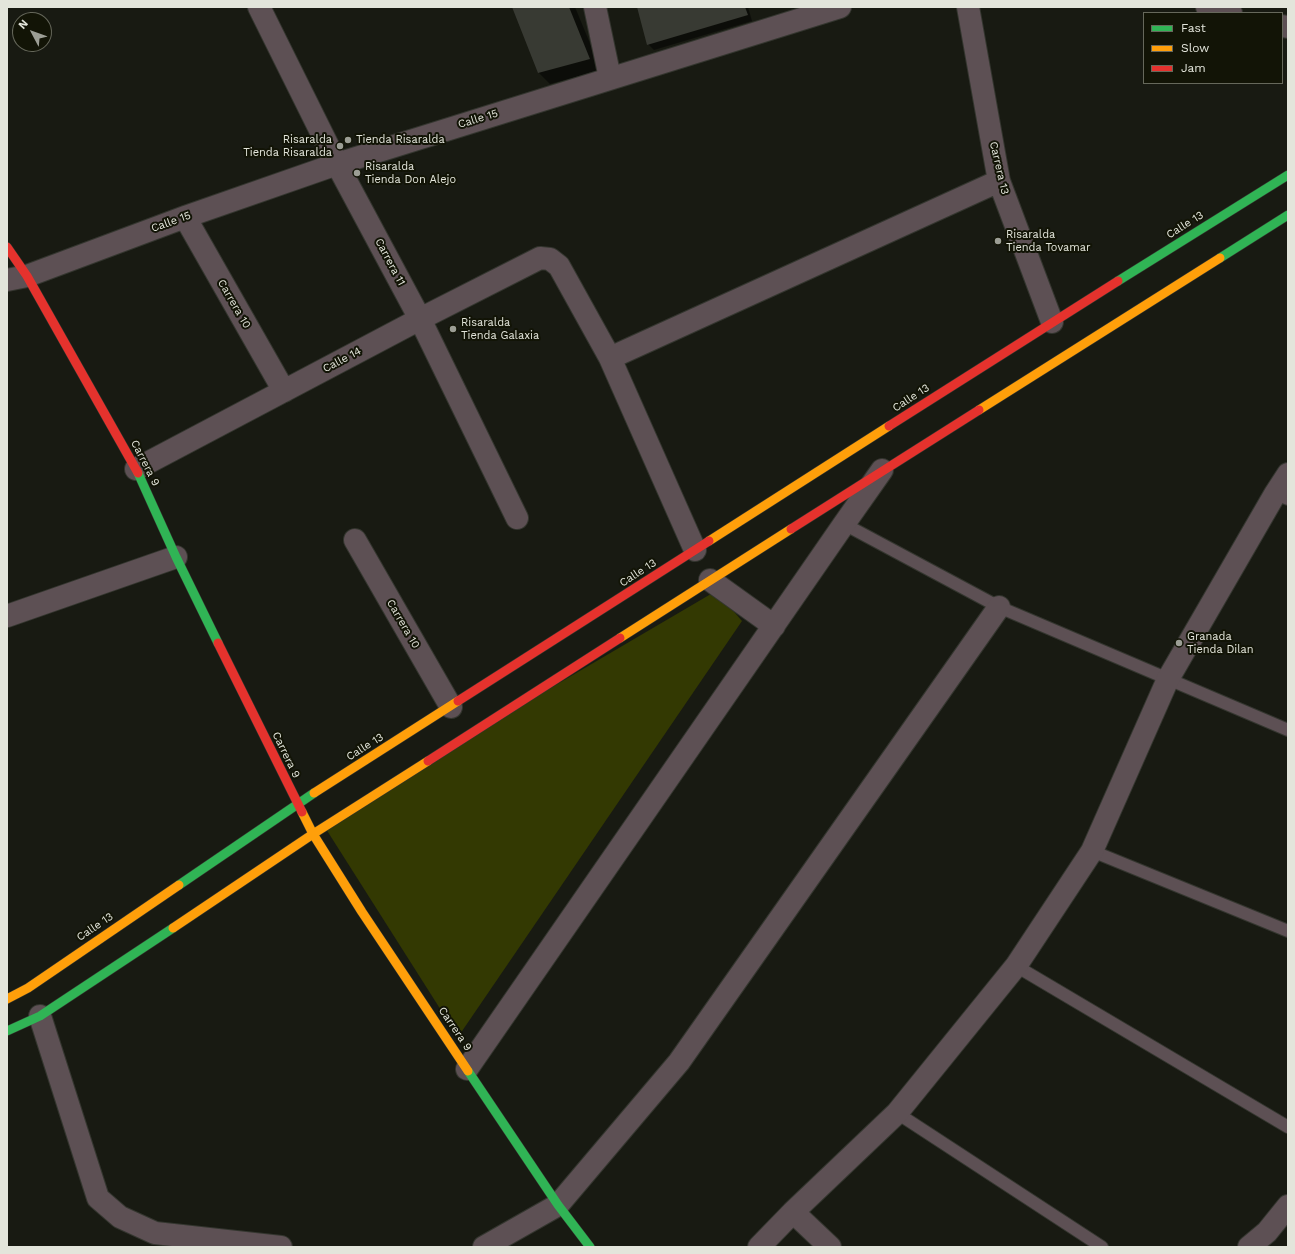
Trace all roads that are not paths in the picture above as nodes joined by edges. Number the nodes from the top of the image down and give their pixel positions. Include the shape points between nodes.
1 (259, 7) edge
2 (595, 7) edge
3 (840, 7) edge
4 (968, 7) edge
5 (1207, 7) edge
6 (1227, 12) edge
7 (610, 78) junction
8 (337, 164) junction
9 (1288, 175) edge
10 (999, 181) junction
11 (1288, 216) edge
12 (184, 217) junction
13 (7, 247) edge
14 (17, 278) edge
15 (420, 319) junction
16 (1052, 322) junction
17 (610, 358) junction
18 (284, 391) junction
19 (136, 469) junction
20 (883, 470) junction
21 (1288, 474) edge
22 (1281, 497) edge
23 (518, 518) dead end
24 (844, 524) junction
25 (356, 540) dead end
26 (696, 550) junction
27 (176, 557) junction
28 (710, 580) junction
29 (1000, 607) junction
30 (7, 616) edge
31 (774, 626) junction
32 (1168, 680) junction
33 (451, 707) junction
34 (1288, 730) edge
35 (297, 804) junction
36 (312, 834) junction
37 (1092, 851) junction
38 (1288, 931) edge
39 (1016, 966) junction
40 (7, 999) edge
41 (40, 1016) junction
42 (7, 1031) edge
43 (467, 1069) junction
44 (897, 1112) junction
45 (1288, 1128) edge
46 (558, 1205) junction
47 (1288, 1206) edge
48 (793, 1212) junction
49 (280, 1247) edge
50 (484, 1247) edge
51 (590, 1247) edge
52 (759, 1247) edge
53 (830, 1247) edge
54 (1102, 1247) edge
55 (1249, 1247) edge

1 - 8 street, Carrera 11
2 - 7 street
3 - 7 street, Calle 15
4 - 10 street, Carrera 13
5 - 6 street
7 - 8 street, Calle 15
8 - 12 street, Calle 15
8 - 15 street, Carrera 11
9 - 16 main road, Calle 13
10 - 16 street, Carrera 13
10 - 17 street
11 - 20 main road
12 - 14 street, Calle 15
12 - 18 street, Carrera 10
13 - 14 main road, Carrera 9
14 - 19 main road, Carrera 9
15 - 17 street, Calle 14 via 540,258 550,259 560,266
15 - 18 street, Calle 14
15 - 23 street, Carrera 11
16 - 26 main road, Calle 13
17 - 26 street
18 - 19 street, Calle 14
19 - 27 main road, Carrera 9
20 - 24 street
20 - 28 main road
21 - 22 street
22 - 32 street
24 - 29 lane
24 - 31 street
25 - 33 street, Carrera 10
26 - 33 main road, Calle 13
27 - 30 street
27 - 35 main road, Carrera 9
28 - 31 street
28 - 36 main road
29 - 32 lane
29 - 46 street via 679,1062
31 - 43 street
32 - 34 lane
32 - 37 street
33 - 35 main road, Calle 13
35 - 36 main road, Carrera 9
35 - 40 main road, Calle 13 via 28,988
36 - 41 main road
36 - 43 main road, Carrera 9
37 - 38 lane
37 - 39 street
39 - 44 street
39 - 45 lane
41 - 42 main road
41 - 49 street via 98,1198 120,1217 155,1233
43 - 46 main road, Carrera 9
44 - 48 street
44 - 54 lane
46 - 50 street
46 - 51 main road, Carrera 9
47 - 55 street via 1267,1232
48 - 52 street
48 - 53 street

